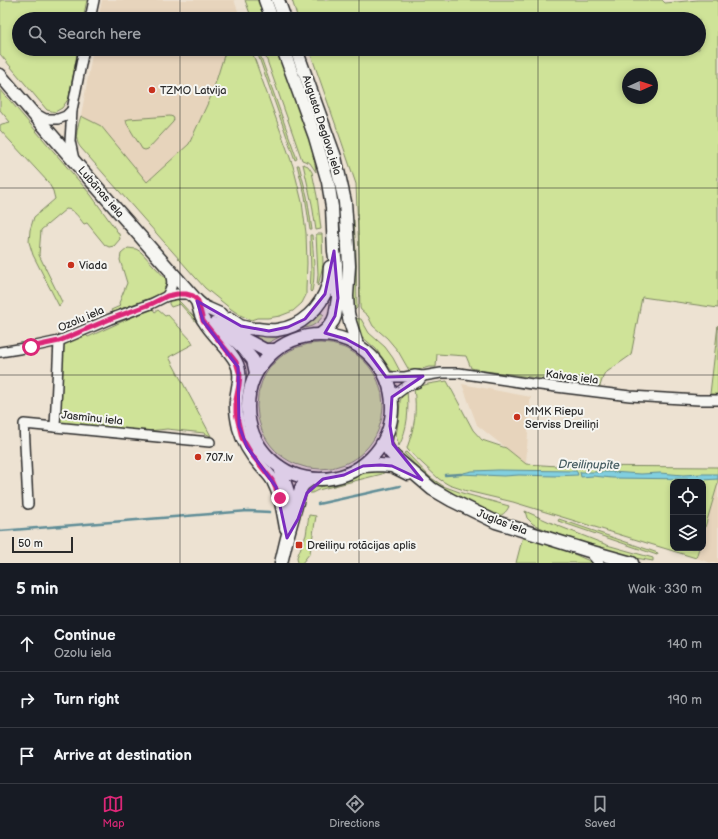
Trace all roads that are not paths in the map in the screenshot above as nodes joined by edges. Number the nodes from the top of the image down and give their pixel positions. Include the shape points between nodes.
1 (94, 0) edge
2 (265, 0) edge
3 (278, 0) edge
4 (91, 12) edge
5 (269, 12) edge
6 (282, 12) edge
7 (83, 56) edge
8 (286, 56) edge
9 (299, 56) edge
10 (0, 75) edge
11 (72, 110) junction
12 (31, 111) junction
13 (74, 161) junction
14 (334, 251) junction
15 (169, 268) junction
16 (167, 296) junction
17 (198, 301) junction
18 (217, 319) junction
19 (315, 335) junction
20 (59, 341) junction
21 (357, 344) junction
22 (275, 350) junction
23 (0, 352) edge
24 (256, 373) junction
25 (423, 376) junction
26 (386, 377) junction
27 (251, 387) junction
28 (392, 398) junction
29 (718, 400) edge
30 (55, 427) junction
31 (388, 432) junction
32 (210, 442) dead end
33 (362, 466) junction
34 (280, 467) junction
35 (317, 479) junction
36 (422, 480) junction
37 (28, 504) dead end
38 (286, 533) junction
39 (589, 551) junction
40 (282, 563) edge
41 (599, 563) edge
42 (630, 563) edge

1 - 4 street
2 - 5 main road
3 - 6 main road
7 - 11 street
8 - 14 main road, Augusta Deglava iela via 315,136 328,182
9 - 21 main road, Augusta Deglava iela via 335,157 345,202 348,313
10 - 12 main road, Lubānas iela
11 - 12 street via 58,119 45,119
11 - 13 street via 70,141
12 - 13 main road, Lubānas iela
13 - 15 main road, Lubānas iela
14 - 18 main road via 325,294 305,319 277,330 252,329
14 - 19 main road, Augusta Deglava iela via 336,279 332,302
15 - 16 street via 172,281
15 - 17 main road, Lubānas iela
16 - 17 street, Ozolu iela via 186,294
16 - 20 street, Ozolu iela
17 - 18 main road, Lubānas iela
17 - 38 main road via 203,321 233,357 238,367 240,375 236,413 242,438 276,487
18 - 22 main road, Lubānas iela via 246,340 266,350
18 - 24 main road, Lubānas iela via 222,328 253,360
18 - 27 main road, Lubānas iela via 221,334 244,361 249,371
19 - 21 main road via 335,336
19 - 22 main road via 293,340
20 - 23 street, Ozolu iela
20 - 30 street, Jasmīnu iela
21 - 26 main road via 374,358
22 - 24 main road
24 - 27 main road
25 - 26 street, Kaivas iela
25 - 28 street, Kaivas iela
25 - 29 street, Kaivas iela via 459,373 630,396
26 - 28 main road
27 - 34 main road via 248,400 250,426 262,449
28 - 31 main road via 393,407
30 - 32 street, Jasmīnu iela
30 - 37 street via 24,424
31 - 33 main road via 376,453
31 - 36 main road, Juglas iela via 393,444
33 - 35 main road via 344,476
33 - 36 main road, Juglas iela via 392,466
34 - 35 main road via 290,473
34 - 38 main road via 291,504
35 - 38 main road via 307,493 298,519
36 - 39 main road, Juglas iela via 451,500 496,522
38 - 40 main road
39 - 41 street
39 - 42 main road, Juglas iela

